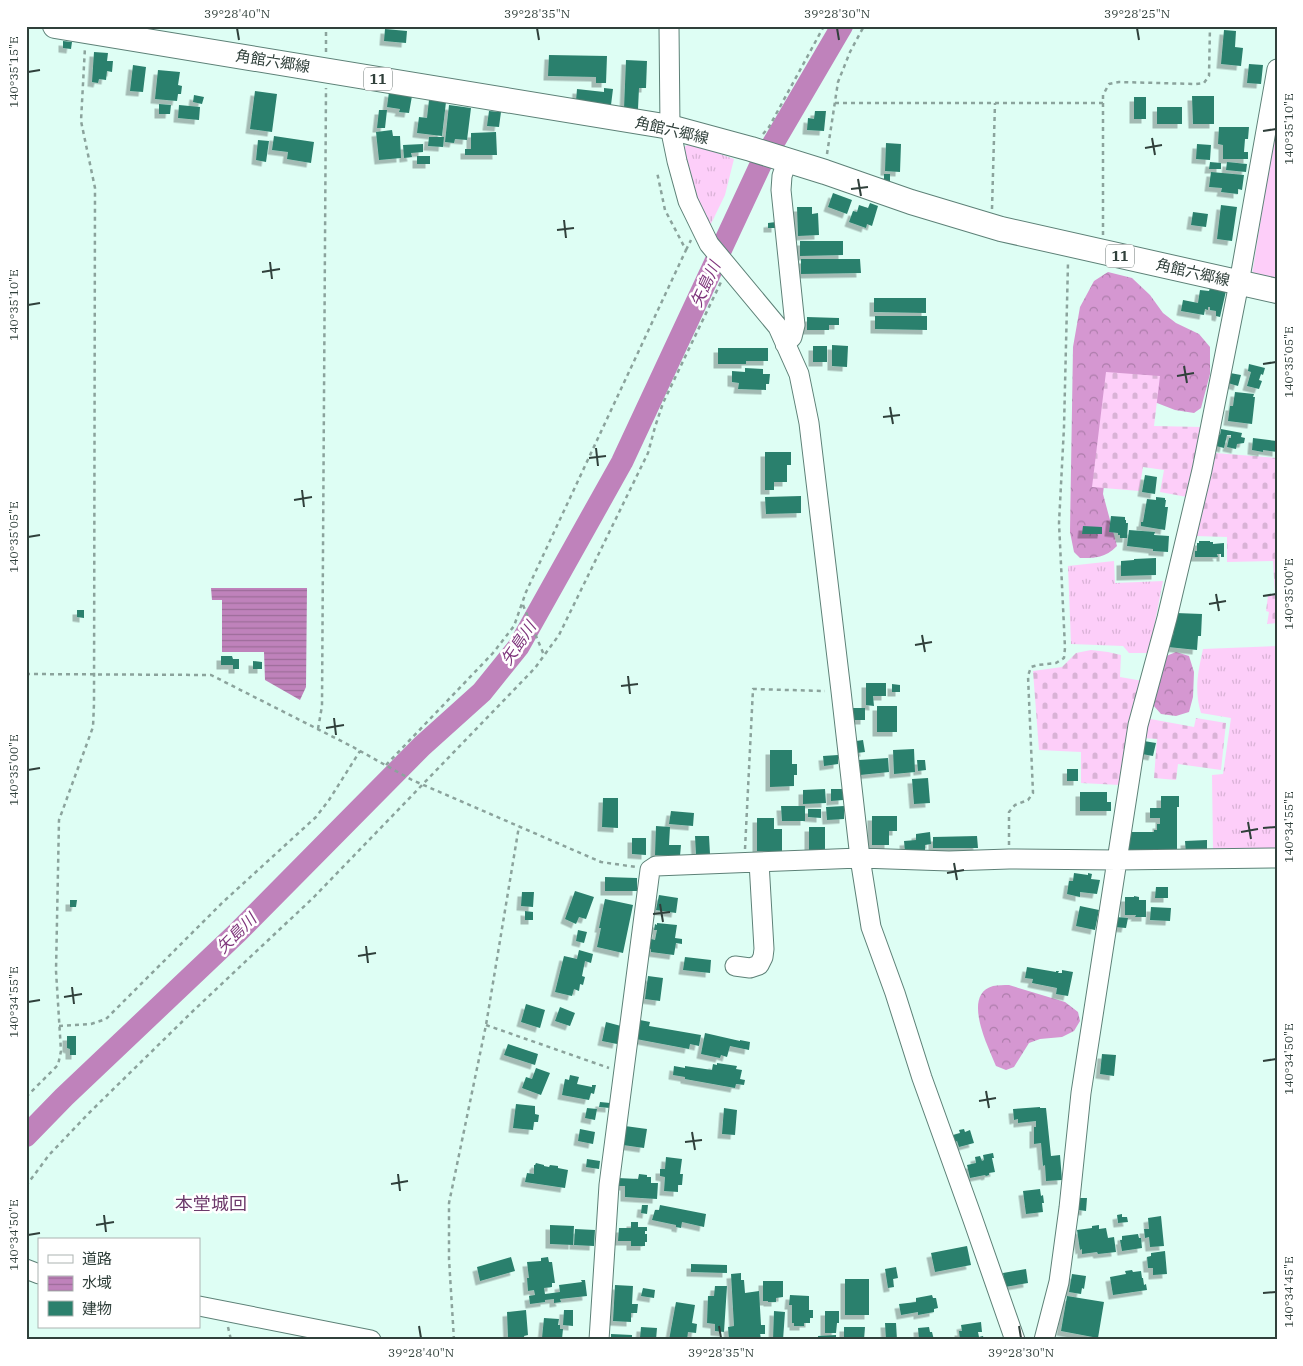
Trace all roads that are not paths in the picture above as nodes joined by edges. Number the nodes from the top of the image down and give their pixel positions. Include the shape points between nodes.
1 (55, 26) edge
2 (669, 26) edge
3 (1277, 70) edge
4 (670, 127) junction
5 (784, 160) junction
6 (1239, 283) junction
7 (1277, 291) edge
8 (785, 344) junction
9 (860, 858) junction
10 (1277, 858) edge
11 (1117, 860) junction
12 (752, 862) junction
13 (735, 966) dead end
14 (26, 1269) edge
15 (38, 1274) edge
16 (200, 1306) edge
17 (371, 1340) edge
18 (599, 1340) edge
19 (1014, 1340) edge
20 (1044, 1340) edge

1 - 4 main road, 角館六郷線 / 11
2 - 4 street
3 - 6 street
4 - 5 main road, 角館六郷線 / 11
4 - 8 street via 688,201 709,244 778,327
5 - 6 main road, 角館六郷線 / 11 via 992,226
5 - 8 street via 781,190 795,325 792,337
6 - 7 main road, 角館六郷線 / 11
6 - 11 street via 1202,470 1138,725
8 - 9 street via 799,374 809,423
9 - 11 street
9 - 12 street
9 - 19 street via 871,927
10 - 11 street
11 - 20 street via 1081,1093 1059,1282
12 - 13 street via 763,957 759,965 750,968
12 - 18 street via 656,866 650,870 609,1185
14 - 15 street
16 - 17 street

